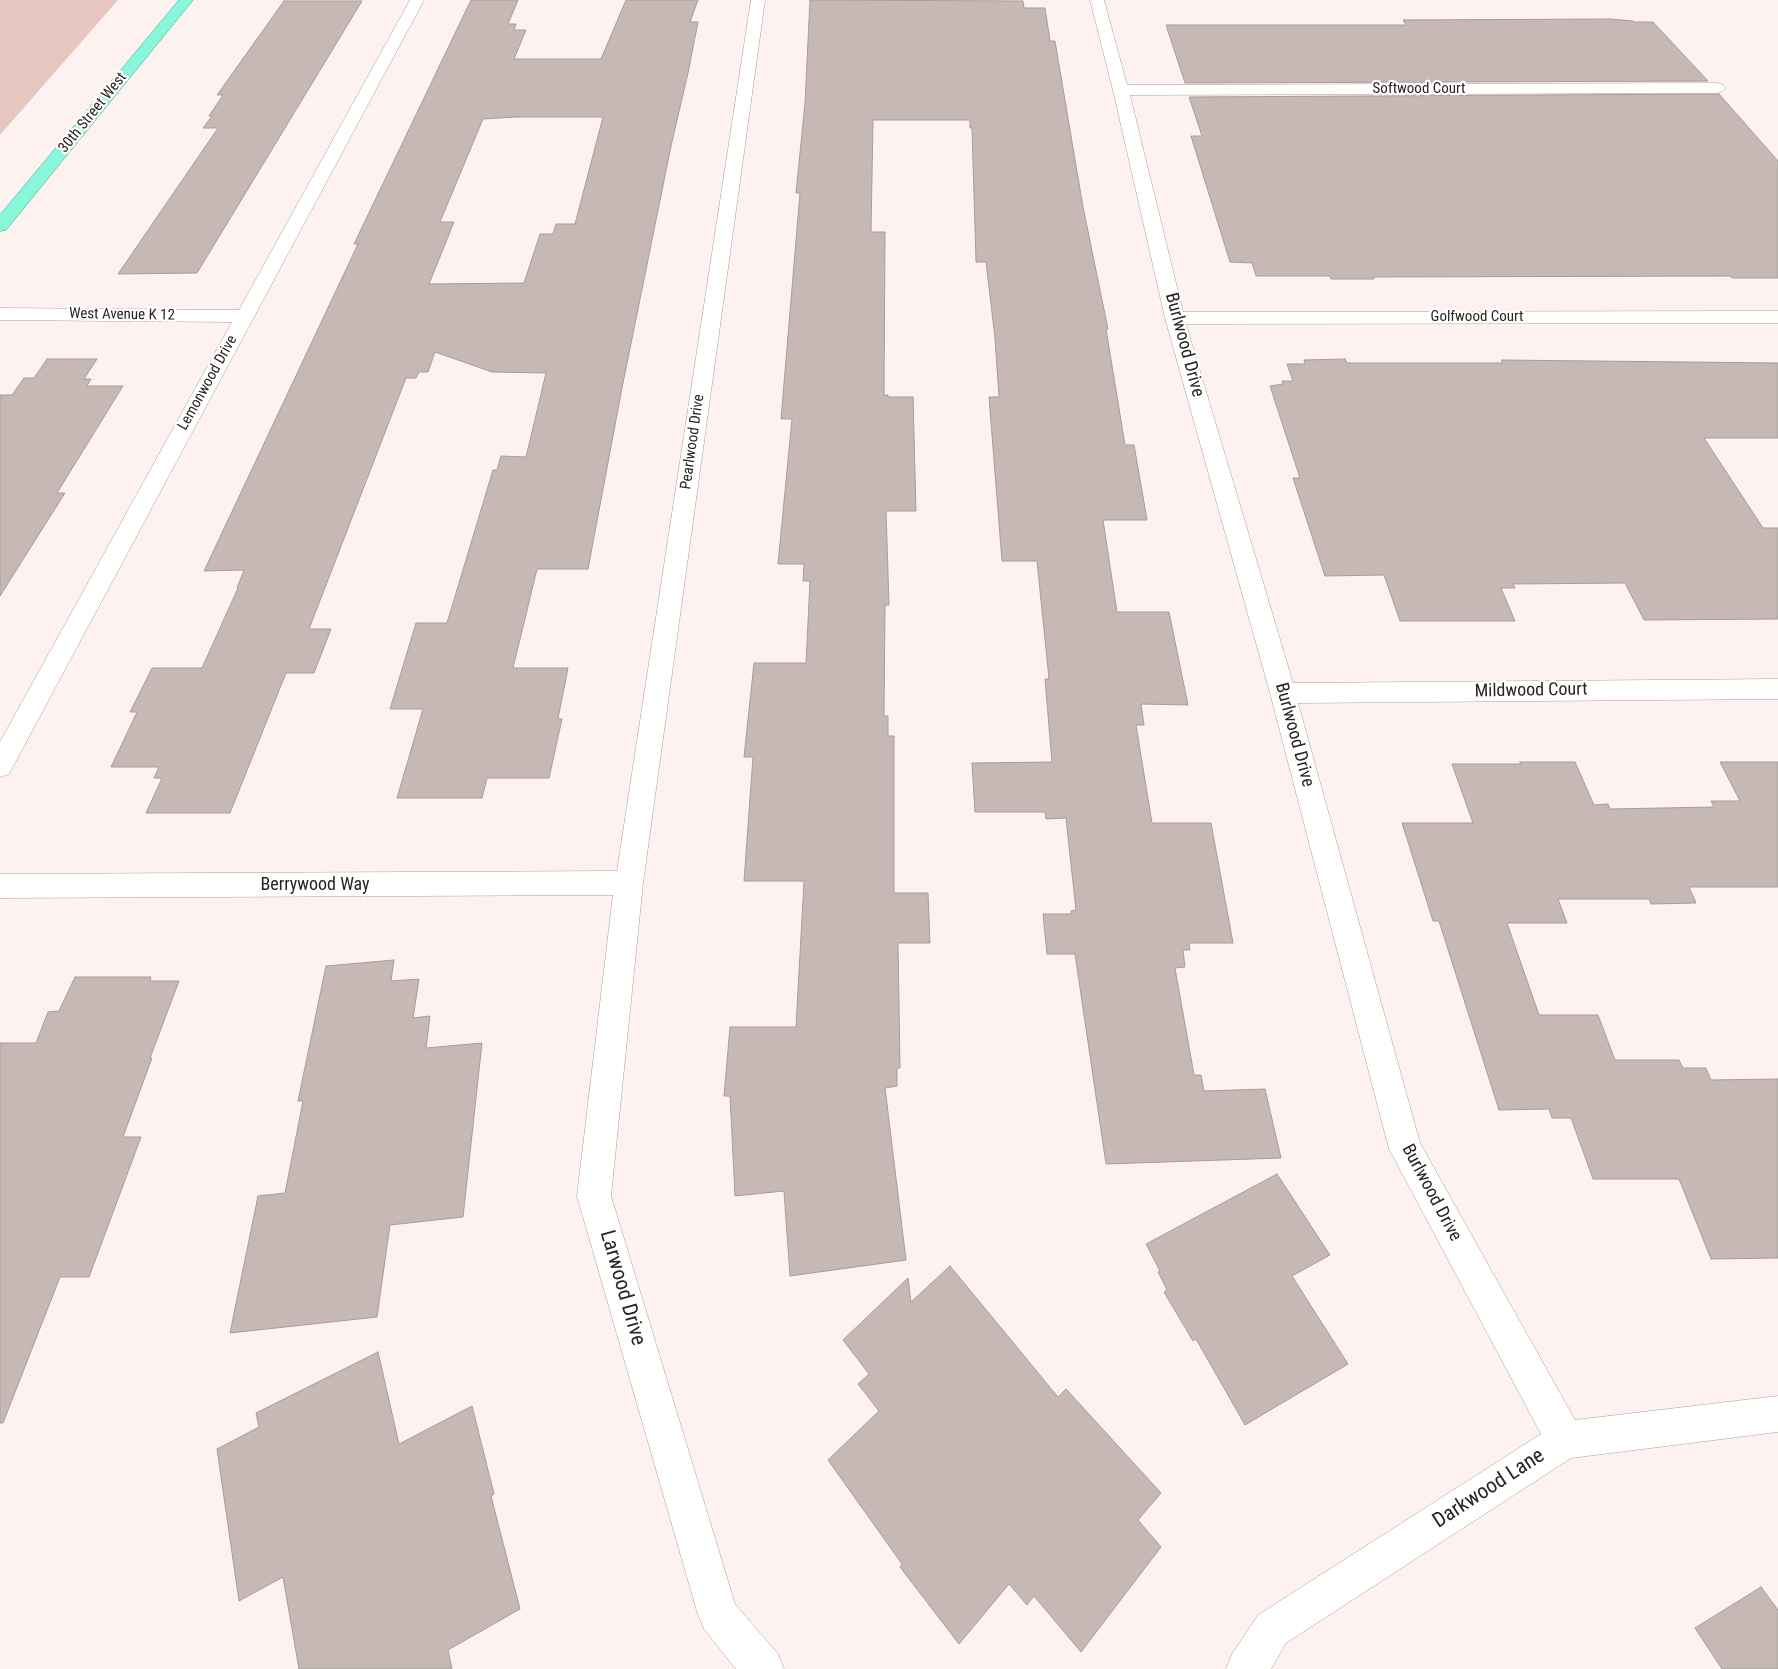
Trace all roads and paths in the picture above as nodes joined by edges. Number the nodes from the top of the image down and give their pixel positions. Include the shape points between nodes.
1 (186, 0) edge
2 (417, 0) edge
3 (758, 0) edge
4 (1097, 0) edge
5 (1718, 88) dead end
6 (1121, 90) junction
7 (0, 226) edge
8 (0, 314) edge
9 (245, 316) junction
10 (1778, 317) edge
11 (1175, 318) junction
12 (1778, 689) edge
13 (1283, 693) junction
14 (0, 766) edge
15 (629, 884) junction
16 (0, 886) edge
17 (1778, 1414) edge
18 (1565, 1440) junction
19 (763, 1669) edge
20 (1247, 1669) edge

1 - 7 main road, 30th Street West
2 - 9 street, Lemonwood Drive
3 - 15 street, Pearlwood Drive
4 - 6 street, Burlwood Drive
5 - 6 street, Softwood Court
6 - 11 street, Burlwood Drive
8 - 9 street, West Avenue K 12
9 - 14 street, Lemonwood Drive
10 - 11 street, Golfwood Court
11 - 13 street, Burlwood Drive
12 - 13 street, Mildwood Court
13 - 18 street, Burlwood Drive via 1405,1149
15 - 16 street, Berrywood Way
15 - 19 street, Larwood Drive via 594,1196 718,1615
17 - 18 street, Darkwood Lane
18 - 20 street, Darkwood Lane via 1272,1629

